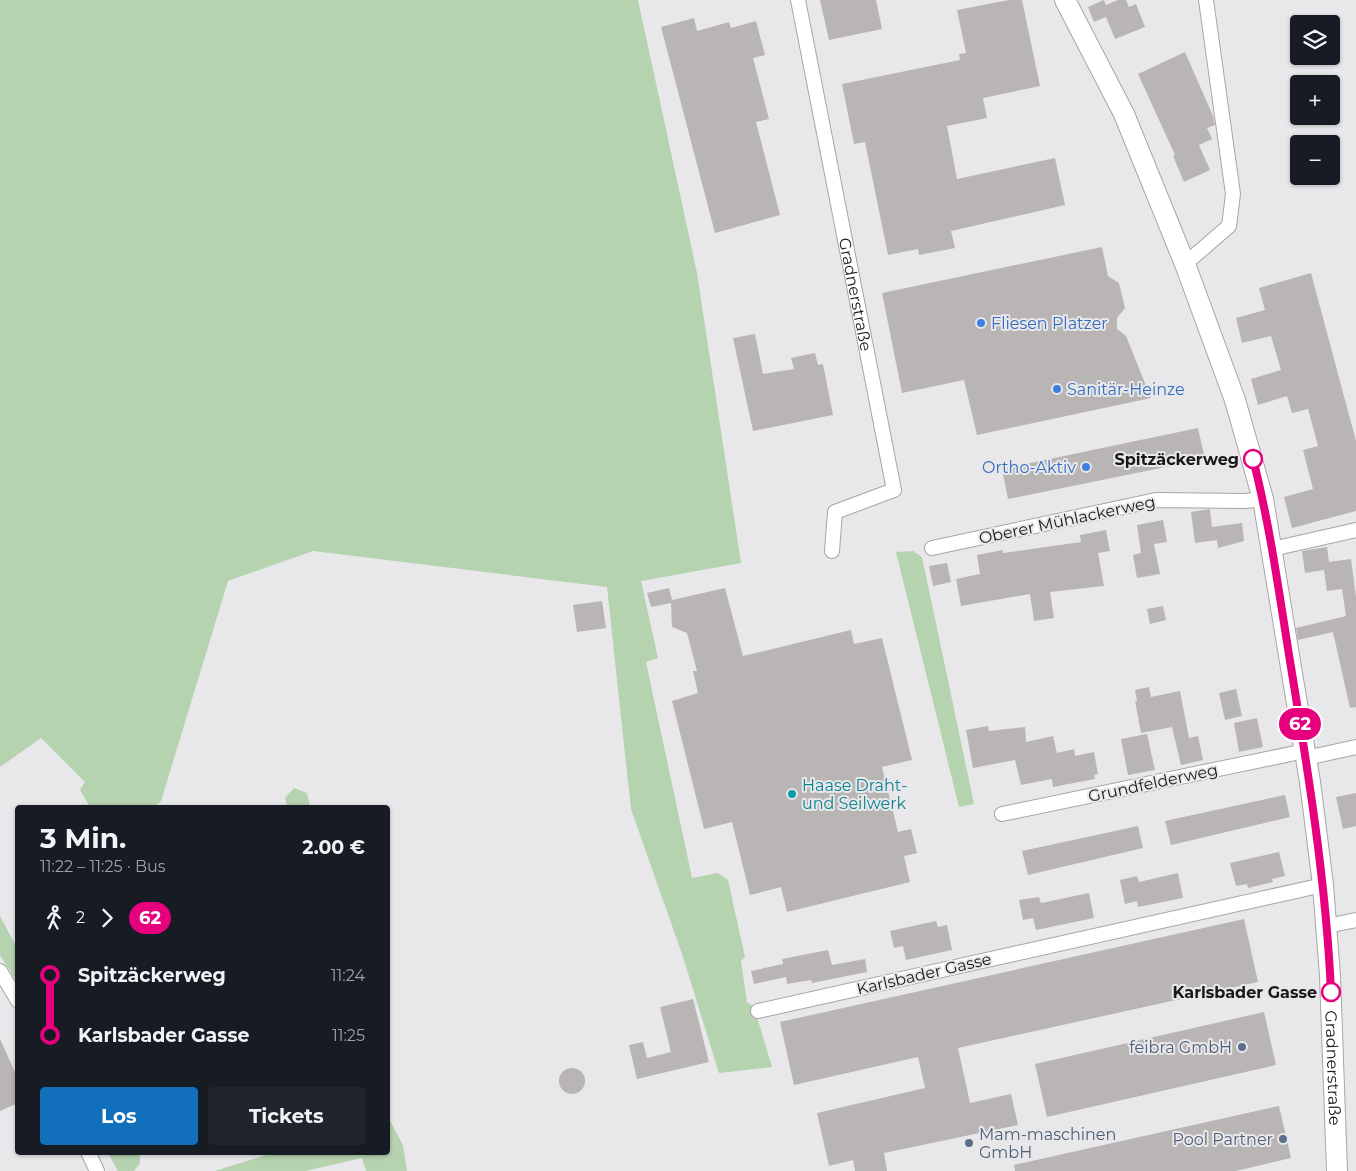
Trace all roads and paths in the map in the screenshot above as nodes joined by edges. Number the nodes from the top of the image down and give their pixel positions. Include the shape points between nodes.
1 (798, 0) edge
2 (1066, 0) edge
3 (1206, 0) edge
4 (1186, 264) junction
5 (1263, 499) junction
6 (1356, 530) edge
7 (932, 548) dead end
8 (1272, 549) junction
9 (832, 551) dead end
10 (1356, 747) edge
11 (1305, 755) junction
12 (1002, 814) dead end
13 (1323, 884) junction
14 (1356, 920) edge
15 (1328, 926) junction
16 (0, 971) edge
17 (15, 996) edge
18 (758, 1011) dead end
19 (89, 1155) edge
20 (97, 1171) edge
21 (1337, 1171) edge

1 - 9 street, Gradnerstraße via 894,490 835,512
2 - 4 main road, Gradnerstraße via 1124,114
3 - 4 street via 1233,194 1229,226
4 - 5 main road, Gradnerstraße via 1235,400
5 - 7 street, Oberer Mühlackerweg via 1156,500
5 - 8 main road, Gradnerstraße
6 - 8 street
8 - 11 main road, Gradnerstraße
10 - 11 street, Grundfelderweg
11 - 12 street, Grundfelderweg
11 - 13 main road, Gradnerstraße
13 - 15 main road, Gradnerstraße
13 - 18 street, Karlsbader Gasse
14 - 15 street
15 - 21 main road, Gradnerstraße
16 - 17 street
19 - 20 street

